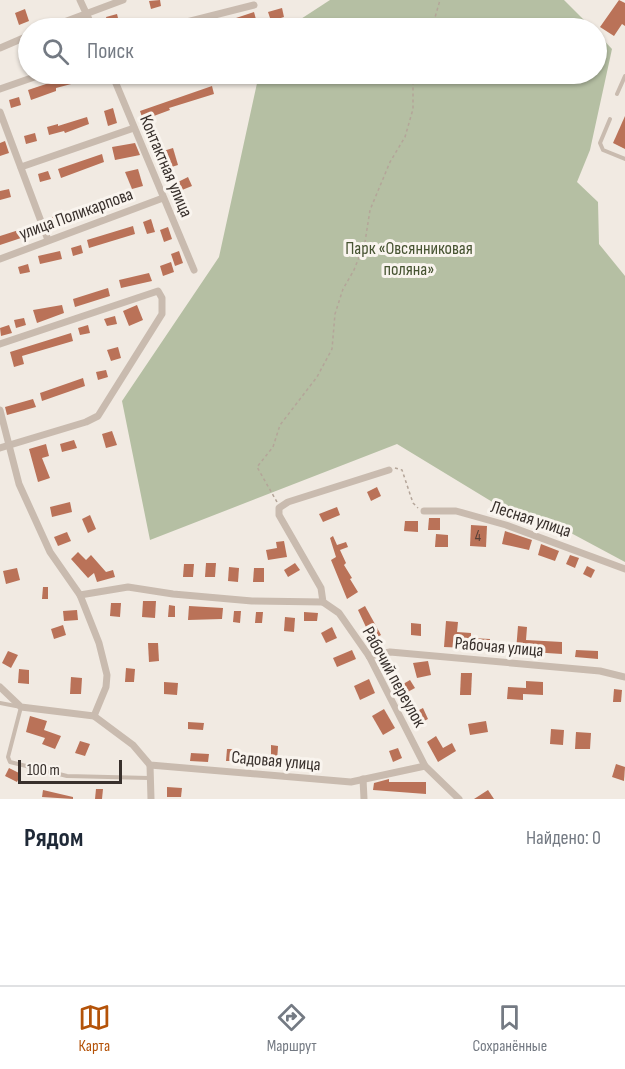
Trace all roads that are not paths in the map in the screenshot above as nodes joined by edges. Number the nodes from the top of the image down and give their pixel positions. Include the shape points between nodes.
1 (80, 0) edge
2 (123, 0) edge
3 (254, 5) dead end
4 (84, 14) junction
5 (74, 18) edge
6 (87, 18) edge
7 (203, 18) edge
8 (18, 40) edge
9 (0, 48) edge
10 (625, 76) edge
11 (18, 83) edge
12 (116, 84) edge
13 (0, 89) edge
14 (618, 94) dead end
15 (0, 112) edge
16 (610, 119) dead end
17 (134, 128) junction
18 (625, 159) edge
19 (21, 167) junction
20 (163, 198) junction
21 (48, 240) junction
22 (0, 259) edge
23 (194, 270) dead end
24 (0, 344) edge
25 (0, 410) edge
26 (4, 446) edge
27 (389, 470) road end
28 (424, 511) road end
29 (625, 569) edge
30 (80, 595) junction
31 (323, 602) junction
32 (369, 656) junction
33 (625, 677) edge
34 (0, 687) edge
35 (0, 703) edge
36 (21, 707) junction
37 (94, 716) junction
38 (150, 765) junction
39 (425, 766) junction
40 (150, 778) junction
41 (363, 779) junction
42 (151, 799) edge
43 (364, 799) edge
44 (459, 799) edge

1 - 4 street
2 - 4 street
3 - 7 street
4 - 5 street
4 - 6 street
8 - 9 street
10 - 14 lane
11 - 13 street
12 - 17 street, Контактная улица
15 - 19 street
16 - 18 lane via 600,143 603,150
17 - 19 street
17 - 20 street, Контактная улица
19 - 21 street
20 - 21 street, улица Поликарпова
20 - 23 street, Контактная улица
21 - 22 street, улица Поликарпова
24 - 26 street via 158,291 162,298 162,314 98,416
25 - 26 street
26 - 30 street via 50,552
27 - 31 street, Рабочий переулок via 288,502 279,511 321,588
28 - 29 street, Лесная улица via 456,511 506,525
30 - 31 street via 128,587 252,601
30 - 37 street via 107,675
31 - 32 street, Рабочий переулок via 339,613
32 - 33 street, Рабочая улица via 390,652 600,671
32 - 39 street, Рабочий переулок
34 - 36 street
35 - 36 lane
36 - 37 street
36 - 40 lane via 10,762 67,776
37 - 38 street via 133,745
38 - 40 street
38 - 41 street, Садовая улица via 351,782
39 - 41 street, Садовая улица
39 - 44 street
40 - 42 street
41 - 43 street

